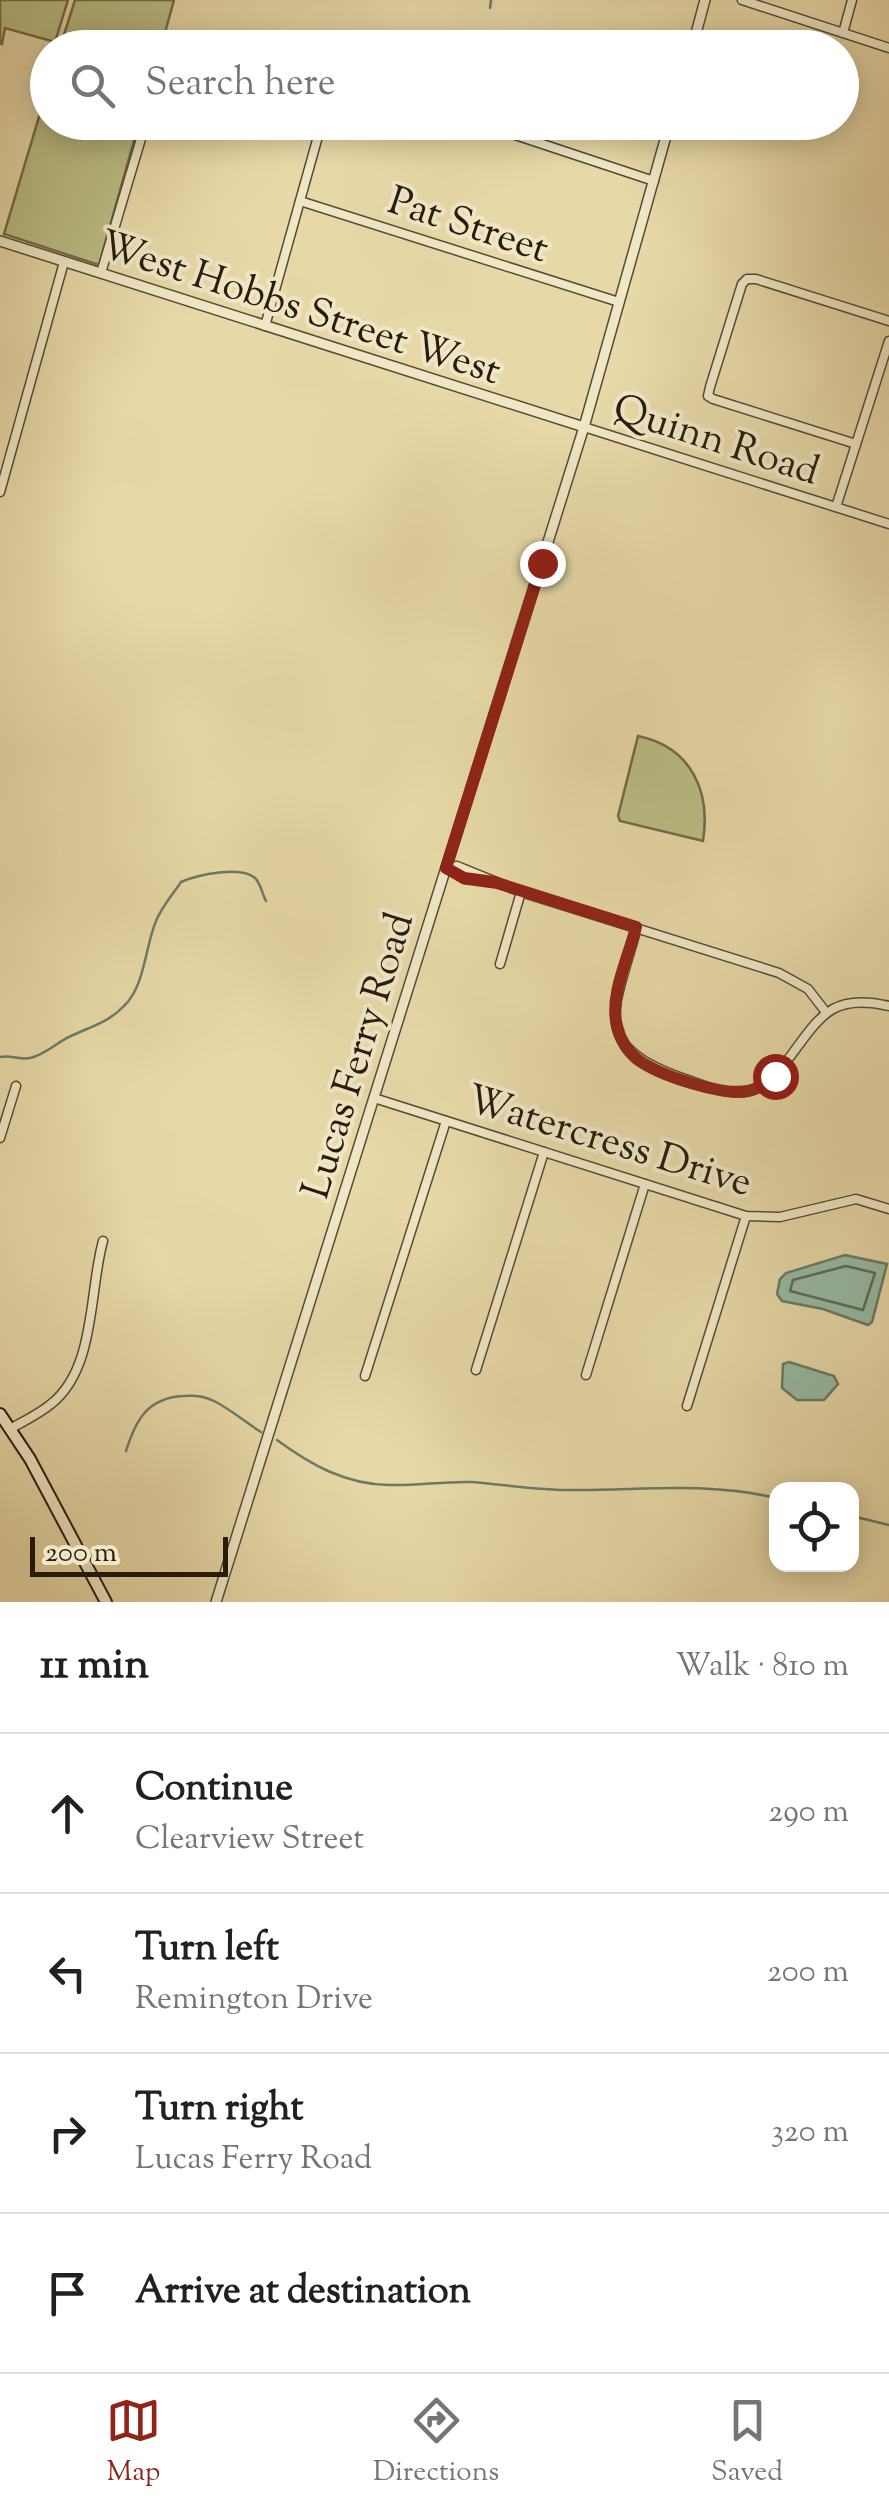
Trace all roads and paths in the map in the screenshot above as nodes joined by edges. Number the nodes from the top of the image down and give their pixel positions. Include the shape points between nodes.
1 (705, 0) edge
2 (742, 0) edge
3 (852, 0) edge
4 (697, 30) edge
5 (834, 30) edge
6 (844, 30) edge
7 (859, 38) edge
8 (889, 48) edge
9 (141, 140) edge
10 (317, 140) edge
11 (530, 140) edge
12 (665, 140) edge
13 (654, 181) junction
14 (300, 202) junction
15 (0, 241) edge
16 (64, 262) junction
17 (101, 273) junction
18 (619, 302) junction
19 (889, 320) edge
20 (266, 326) junction
21 (889, 341) edge
22 (584, 427) junction
23 (856, 444) junction
24 (0, 492) edge
25 (836, 507) junction
26 (889, 524) edge
27 (446, 868) junction
28 (521, 892) junction
29 (636, 927) junction
30 (500, 964) dead end
31 (889, 1006) edge
32 (825, 1011) junction
33 (16, 1086) dead end
34 (374, 1098) junction
35 (446, 1121) junction
36 (0, 1138) edge
37 (544, 1152) junction
38 (645, 1184) junction
39 (889, 1209) edge
40 (746, 1216) junction
41 (103, 1241) dead end
42 (476, 1370) dead end
43 (586, 1375) dead end
44 (364, 1376) dead end
45 (687, 1406) dead end
46 (0, 1414) edge
47 (10, 1429) junction
48 (106, 1602) edge
49 (216, 1602) edge

1 - 4 street
2 - 5 street
3 - 6 street
7 - 8 street
9 - 17 street
10 - 14 street
11 - 13 street
12 - 13 street, Lucas Ferry Road
13 - 18 street, Lucas Ferry Road
14 - 18 street, Pat Street
14 - 20 street
15 - 16 street, West Hobbs Street West
16 - 17 street, West Hobbs Street West
16 - 24 street
17 - 20 street, West Hobbs Street West
18 - 22 street, Lucas Ferry Road
19 - 23 street via 746,279 710,386 713,399
20 - 22 street, West Hobbs Street West
21 - 23 street
22 - 25 street, Quinn Road
22 - 27 street, Lucas Ferry Road
23 - 25 street
25 - 26 street, Quinn Road
27 - 28 street
27 - 34 street, Lucas Ferry Road
28 - 29 street
28 - 30 street
29 - 32 street via 794,979
29 - 32 street via 615,1002 617,1027 633,1055 661,1071 730,1092 754,1090 775,1076
31 - 32 street via 864,1000
33 - 36 street
34 - 35 street, Watercress Drive
34 - 49 street, Lucas Ferry Road
35 - 37 street, Watercress Drive
35 - 44 street
37 - 38 street, Watercress Drive
37 - 42 street
38 - 40 street, Watercress Drive
38 - 43 street
39 - 40 street, Watercress Drive via 856,1199 780,1217
40 - 45 street
41 - 47 street via 92,1318 70,1379 51,1404
46 - 47 main road
47 - 48 main road

